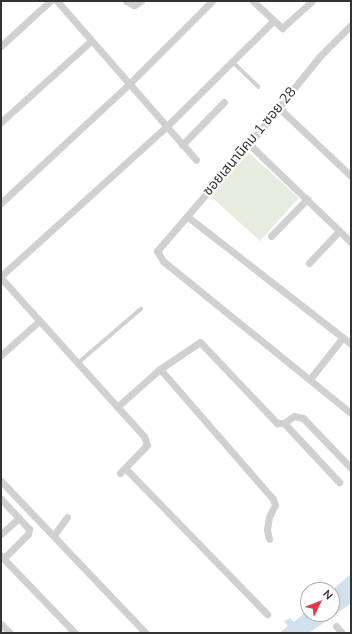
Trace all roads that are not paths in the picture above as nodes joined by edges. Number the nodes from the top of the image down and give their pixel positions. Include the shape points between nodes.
1 (50, 1) edge
2 (56, 1) edge
3 (126, 1) edge
4 (212, 1) edge
5 (253, 1) edge
6 (312, 1) edge
7 (140, 2) edge
8 (272, 21) junction
9 (351, 25) edge
10 (90, 42) junction
11 (1, 46) edge
12 (232, 61) junction
13 (128, 85) junction
14 (259, 87) dead end
15 (224, 102) dead end
16 (278, 107) junction
17 (1, 122) edge
18 (166, 127) junction
19 (249, 144) junction
20 (182, 145) junction
21 (196, 160) dead end
22 (351, 176) edge
23 (307, 199) junction
24 (1, 204) edge
25 (188, 217) junction
26 (340, 231) junction
27 (271, 236) dead end
28 (351, 242) edge
29 (308, 263) dead end
30 (1, 277) edge
31 (141, 309) dead end
32 (39, 321) junction
33 (343, 337) junction
34 (351, 344) edge
35 (1, 355) edge
36 (77, 364) junction
37 (160, 369) junction
38 (310, 379) junction
39 (117, 407) junction
40 (351, 413) edge
41 (284, 423) junction
42 (351, 468) edge
43 (1, 480) edge
44 (340, 482) dead end
45 (1, 499) edge
46 (67, 517) dead end
47 (19, 518) junction
48 (1, 534) edge
49 (54, 536) junction
50 (269, 539) dead end
51 (4, 556) edge
52 (267, 614) dead end
53 (1, 624) edge
54 (336, 626) dead end
55 (10, 633) edge
56 (76, 633) edge
57 (146, 633) edge
58 (342, 633) edge

1 - 11 street
2 - 10 street
3 - 7 street via 134,5
4 - 13 street
5 - 8 street
6 - 8 street via 284,28
8 - 12 street
9 - 16 street, ซอยเสนานิคม 1 ซอย 28 via 320,56
10 - 13 street
10 - 17 street
12 - 14 lane
12 - 18 street
13 - 18 street
13 - 24 street
15 - 20 street
16 - 19 street, ซอยเสนานิคม 1 ซอย 28
16 - 22 street
18 - 20 street
18 - 30 street
19 - 23 street
19 - 25 street, ซอยเสนานิคม 1 ซอย 28
20 - 21 street
23 - 26 street
23 - 27 street
25 - 33 street
25 - 38 street, ซอยเสนานิคม 1 ซอย 28 via 157,251 163,261
26 - 28 street
26 - 29 street
30 - 32 street
31 - 36 lane
32 - 35 street
32 - 36 street
33 - 34 street
33 - 38 street
36 - 39 street
37 - 39 street
37 - 41 street via 200,342 277,423
37 - 50 street via 273,499 275,505 269,517 267,530
38 - 40 street
39 - 52 street via 146,439 147,445 123,470
41 - 42 street via 294,416 303,418
41 - 44 street
43 - 49 street
45 - 47 street
46 - 49 street
47 - 48 street
47 - 51 street via 29,529 28,534
49 - 57 street
51 - 56 street
53 - 55 street
54 - 58 street

